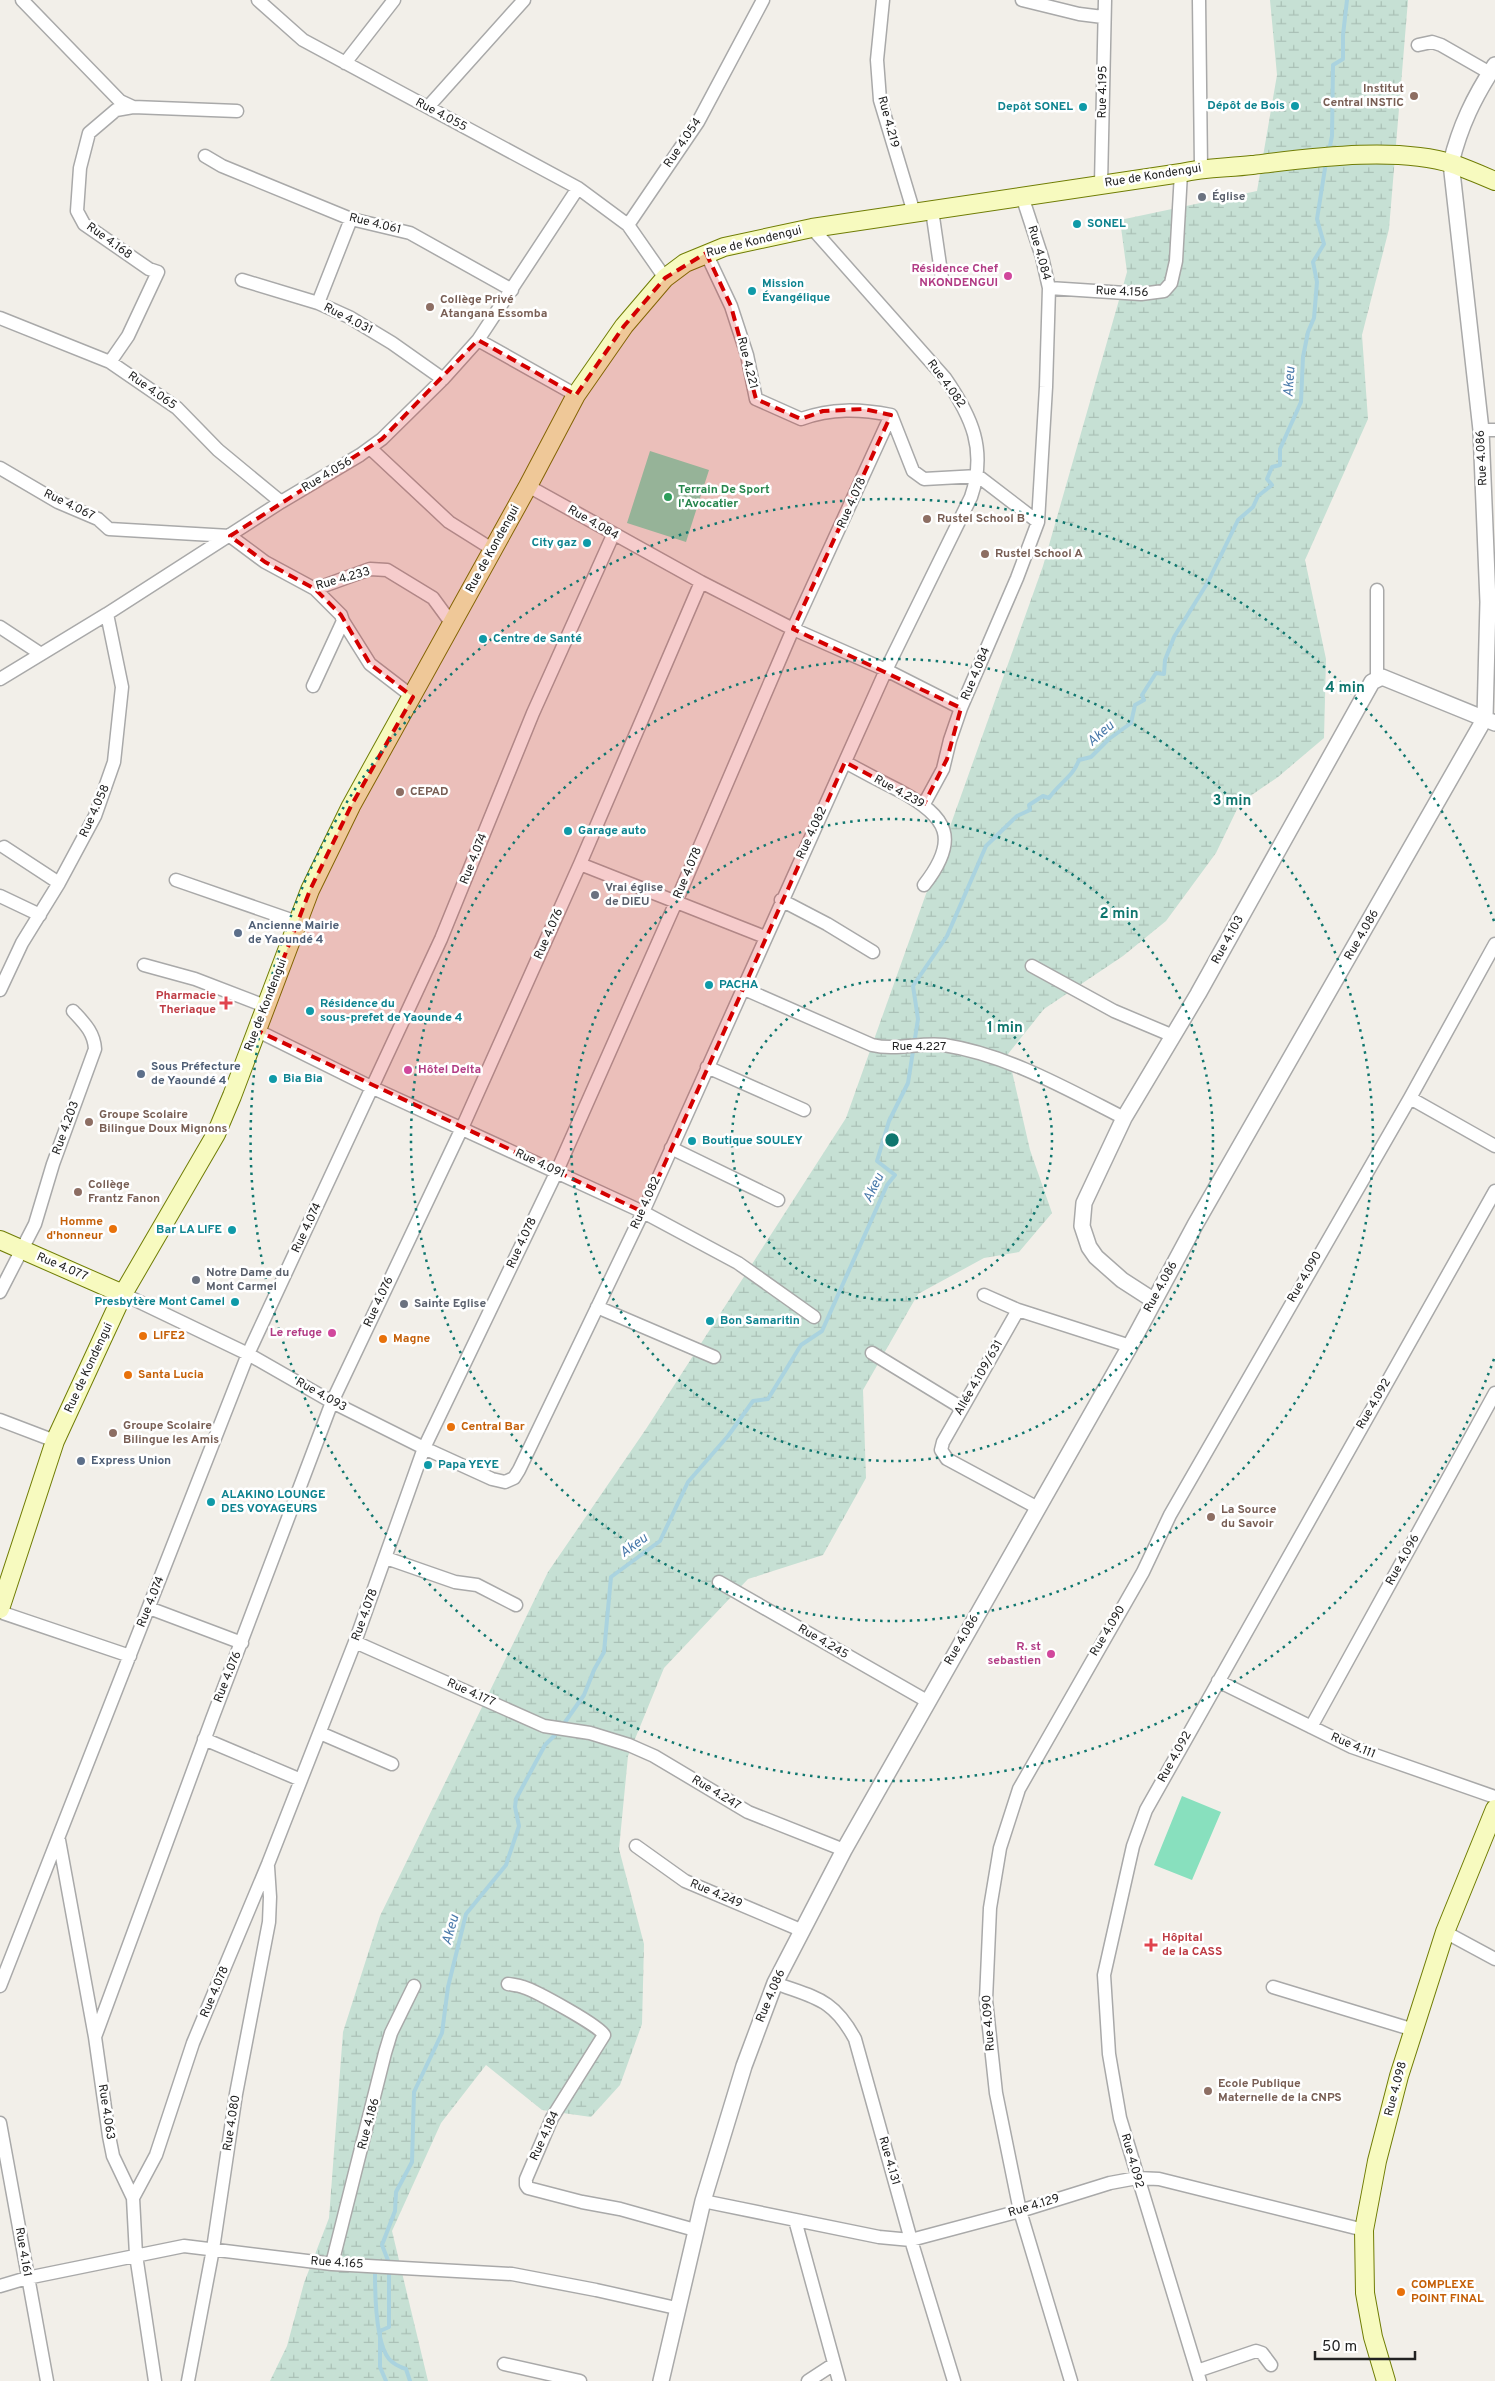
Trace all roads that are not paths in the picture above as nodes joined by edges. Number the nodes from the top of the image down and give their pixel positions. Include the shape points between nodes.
1 (22, 0) edge
2 (394, 0) edge
3 (524, 0) edge
4 (763, 0) edge
5 (883, 0) edge
6 (1022, 0) edge
7 (1105, 0) edge
8 (1199, 0) edge
9 (261, 1) edge
10 (1104, 17) junction
11 (1418, 45) dead end
12 (346, 63) junction
13 (1492, 69) edge
14 (133, 107) junction
15 (428, 107) junction
16 (237, 111) dead end
17 (205, 156) dead end
18 (1452, 164) junction
19 (1201, 168) junction
20 (1180, 173) junction
21 (1495, 181) edge
22 (1101, 184) junction
23 (578, 188) junction
24 (1022, 196) junction
25 (932, 210) junction
26 (914, 212) junction
27 (351, 219) junction
28 (628, 225) junction
29 (812, 228) junction
30 (706, 253) junction
31 (665, 278) junction
32 (942, 279) dead end
33 (242, 280) dead end
34 (1049, 288) junction
35 (512, 290) junction
36 (318, 303) junction
37 (0, 318) edge
38 (478, 340) junction
39 (110, 362) junction
40 (443, 379) junction
41 (576, 395) junction
42 (891, 415) junction
43 (1488, 430) edge
44 (370, 448) junction
45 (0, 468) edge
46 (978, 476) junction
47 (528, 486) junction
48 (281, 502) junction
49 (1038, 522) junction
50 (613, 535) junction
51 (230, 536) junction
52 (492, 550) junction
53 (701, 582) junction
54 (315, 589) junction
55 (1378, 590) dead end
56 (107, 614) junction
57 (343, 621) junction
58 (452, 624) junction
59 (0, 627) edge
60 (793, 629) junction
61 (41, 654) junction
62 (886, 670) junction
63 (1377, 678) junction
64 (0, 679) edge
65 (313, 686) dead end
66 (412, 697) junction
67 (961, 708) junction
68 (1490, 720) edge
69 (845, 762) junction
70 (924, 804) junction
71 (4, 847) dead end
72 (580, 864) junction
73 (176, 880) dead end
74 (59, 883) junction
75 (924, 885) dead end
76 (0, 896) edge
77 (781, 900) junction
78 (676, 902) junction
79 (40, 915) junction
80 (297, 922) junction
81 (765, 936) junction
82 (1495, 944) edge
83 (873, 952) dead end
84 (144, 965) dead end
85 (1032, 966) dead end
86 (4, 971) edge
87 (742, 988) junction
88 (0, 990) edge
89 (265, 1006) junction
90 (74, 1011) dead end
91 (256, 1030) junction
92 (1172, 1036) junction
93 (707, 1067) junction
94 (371, 1087) junction
95 (1410, 1098) junction
96 (804, 1110) dead end
97 (1124, 1118) junction
98 (462, 1128) junction
99 (1495, 1146) edge
100 (671, 1148) junction
101 (556, 1171) junction
102 (1495, 1191) edge
103 (778, 1200) dead end
104 (643, 1212) junction
105 (0, 1240) edge
106 (22, 1250) junction
107 (0, 1292) edge
108 (123, 1294) junction
109 (984, 1295) dead end
110 (1153, 1300) junction
111 (597, 1307) junction
112 (1018, 1310) junction
113 (814, 1317) dead end
114 (1130, 1346) junction
115 (872, 1352) dead end
116 (248, 1354) junction
117 (714, 1357) dead end
118 (1495, 1393) edge
119 (332, 1402) junction
120 (962, 1408) junction
121 (0, 1420) edge
122 (55, 1441) junction
123 (424, 1448) junction
124 (520, 1470) joint
125 (1038, 1508) junction
126 (386, 1558) junction
127 (719, 1582) dead end
128 (516, 1605) dead end
129 (149, 1608) junction
130 (0, 1610) edge
131 (356, 1642) junction
132 (242, 1643) junction
133 (130, 1656) junction
134 (1218, 1681) junction
135 (928, 1701) junction
136 (1310, 1727) junction
137 (320, 1733) junction
138 (590, 1733) joint
139 (204, 1739) junction
140 (392, 1764) dead end
141 (301, 1780) junction
142 (1495, 1798) edge
143 (1495, 1809) edge
144 (59, 1840) junction
145 (636, 1846) dead end
146 (844, 1850) junction
147 (268, 1864) junction
148 (803, 1931) junction
149 (1445, 1932) junction
150 (1495, 1959) edge
151 (774, 1982) junction
152 (508, 1984) dead end
153 (0, 1986) edge
154 (414, 1986) dead end
155 (1273, 1987) dead end
156 (1414, 2030) junction
157 (95, 2037) junction
158 (0, 2123) edge
159 (1137, 2178) junction
160 (133, 2198) junction
161 (703, 2201) junction
162 (1020, 2211) junction
163 (795, 2220) junction
164 (695, 2230) junction
165 (1364, 2230) junction
166 (911, 2240) junction
167 (213, 2249) junction
168 (136, 2255) junction
169 (332, 2264) junction
170 (27, 2278) junction
171 (0, 2286) edge
172 (676, 2308) junction
173 (504, 2364) dead end
174 (834, 2364) junction
175 (1271, 2365) dead end
176 (1198, 2376) edge
177 (47, 2381) edge
178 (155, 2381) edge
179 (188, 2381) edge
180 (580, 2381) edge
181 (661, 2381) edge
182 (808, 2381) edge
183 (840, 2381) edge
184 (954, 2381) edge
185 (1071, 2381) edge
186 (1386, 2381) edge

1 - 14 street via 120,101
2 - 12 street
3 - 15 street
4 - 28 street, Rue 4.054 via 698,122
5 - 26 street, Rue 4.219 via 877,60 880,100
6 - 10 street
7 - 10 street, Rue 4.195
8 - 19 street
9 - 12 street, Rue 4.055 via 303,40
10 - 22 street, Rue 4.195
11 - 13 street via 1432,42
12 - 15 street, Rue 4.055
13 - 18 street, Rue 4.086 via 1458,134
14 - 16 street, Rue 4.168
14 - 39 street, Rue 4.168 via 116,110 89,133 80,168 77,211 84,224 158,272 128,336
15 - 23 street, Rue 4.055
17 - 27 street, Rue 4.061
18 - 19 main road, Rue de Kondengui via 1424,158 1350,155
18 - 21 main road, Rue de Kondengui
18 - 43 street, Rue 4.086
19 - 20 main road, Rue de Kondengui
20 - 22 main road, Rue de Kondengui
20 - 34 street, Rue 4.156 via 1176,261 1171,283 1164,291 1141,294
22 - 24 main road, Rue de Kondengui
23 - 28 street, Rue 4.055
23 - 35 street, Rue 4.056
24 - 25 main road, Rue de Kondengui
24 - 34 street, Rue 4.084
25 - 26 main road, Rue de Kondengui
25 - 32 street
26 - 29 main road, Rue de Kondengui
27 - 35 street, Rue 4.061 via 410,233
27 - 36 street
28 - 31 street
29 - 30 main road, Rue de Kondengui
29 - 46 street, Rue 4.082 via 945,378 962,402 975,434
30 - 31 main road, Rue de Kondengui
30 - 42 street, Rue 4.221 via 731,306 747,355 756,399 801,419 823,411 864,409
31 - 41 main road, Rue de Kondengui via 624,326
33 - 36 street, Rue 4.031
34 - 49 street, Rue 4.084
35 - 38 street, Rue 4.056
36 - 40 street, Rue 4.031 via 392,343
37 - 39 street, Rue 4.065
38 - 40 street, Rue 4.056
38 - 41 street
39 - 48 street, Rue 4.065 via 178,408 213,445
40 - 44 street, Rue 4.056
41 - 47 main road, Rue de Kondengui
42 - 46 street via 914,470 924,479
42 - 60 street, Rue 4.078
43 - 68 street, Rue 4.086
44 - 48 street, Rue 4.056
44 - 52 street via 449,522
45 - 51 street, Rue 4.067 via 58,502 98,519 109,529
46 - 49 street
46 - 62 street, Rue 4.082
47 - 50 street, Rue 4.084
47 - 52 main road, Rue de Kondengui
48 - 51 street, Rue 4.056
49 - 67 street, Rue 4.084
50 - 53 street, Rue 4.084
50 - 94 street, Rue 4.074 via 533,713 441,939
51 - 54 street, Rue 4.233 via 265,562
51 - 56 street, Rue 4.056
52 - 58 main road, Rue de Kondengui
53 - 60 street, Rue 4.084
53 - 72 street, Rue 4.076
54 - 57 street
54 - 58 street, Rue 4.233 via 370,569 387,570 433,598
55 - 63 street
56 - 61 street, Rue 4.056
56 - 74 street, Rue 4.058 via 122,687 114,762 95,816
57 - 65 street
57 - 66 street via 370,664
58 - 66 main road, Rue de Kondengui
59 - 61 street
60 - 62 street, Rue 4.084
60 - 78 street, Rue 4.078
61 - 64 street, Rue 4.056
62 - 67 street, Rue 4.084
62 - 69 street, Rue 4.082
63 - 68 street via 1382,677
63 - 92 street, Rue 4.103
66 - 80 main road, Rue de Kondengui via 351,806
67 - 70 street via 944,769
68 - 110 street, Rue 4.086
69 - 70 street, Rue 4.239
69 - 77 street, Rue 4.082
70 - 75 street, Rue 4.239 via 936,814 945,838 943,856
71 - 74 street
72 - 78 street
72 - 98 street, Rue 4.076
73 - 80 street
74 - 79 street, Rue 4.058
76 - 79 street
77 - 81 street, Rue 4.082
77 - 83 street
78 - 81 street
78 - 101 street, Rue 4.078
79 - 86 street, Rue 4.058
80 - 89 main road, Rue de Kondengui
81 - 87 street, Rue 4.082
82 - 95 street, Rue 4.090
84 - 89 street via 195,979
85 - 92 street via 1114,1011
86 - 88 street, Rue 4.058
87 - 93 street, Rue 4.082
87 - 97 street, Rue 4.227 via 872,1045 893,1048 943,1045 991,1056
89 - 91 main road, Rue de Kondengui
90 - 106 street, Rue 4.203 via 91,1031 95,1049 35,1224
91 - 94 street, Rue 4.091
91 - 108 main road, Rue de Kondengui via 216,1134
92 - 97 street, Rue 4.103
93 - 96 street
93 - 100 street, Rue 4.082
94 - 98 street, Rue 4.091
94 - 116 street, Rue 4.074
95 - 99 street
95 - 162 street, Rue 4.090 via 1175,1506 1143,1572 1019,1789 994,1878 986,2000 996,2093
97 - 110 street, Rue 4.103 via 1084,1203 1082,1226 1089,1247 1099,1261
98 - 101 street, Rue 4.091
98 - 119 street, Rue 4.076
100 - 103 street
100 - 104 street, Rue 4.082
101 - 104 street, Rue 4.091
101 - 123 street, Rue 4.078
102 - 134 street, Rue 4.092
104 - 111 street, Rue 4.082
104 - 113 street, Rue 4.091 via 738,1263
105 - 106 main road, Rue 4.077
106 - 107 street, Rue 4.203
106 - 108 main road, Rue 4.077
108 - 116 street, Rue 4.093
108 - 122 main road, Rue de Kondengui
109 - 112 street
110 - 114 street, Rue 4.086
111 - 117 street
111 - 124 street, Rue 4.082
112 - 114 street
112 - 120 street, Allée 4.109/631
114 - 125 street, Rue 4.086
115 - 120 street
116 - 119 street, Rue 4.093
116 - 129 street, Rue 4.074
118 - 136 street, Rue 4.096
119 - 123 street, Rue 4.093
119 - 132 street, Rue 4.076
120 - 125 street, Allée 4.109/631 via 942,1442 943,1455
121 - 122 street
122 - 130 main road, Rue de Kondengui
123 - 124 street, Rue 4.093 via 505,1482
123 - 126 street, Rue 4.078
125 - 135 street, Rue 4.086
126 - 128 street via 454,1582 477,1585
126 - 131 street, Rue 4.078
127 - 135 street, Rue 4.245
129 - 132 street
129 - 133 street, Rue 4.074
130 - 133 street
131 - 137 street, Rue 4.078
131 - 138 street, Rue 4.177 via 536,1722
132 - 139 street, Rue 4.076
133 - 144 street, Rue 4.074
134 - 136 street, Rue 4.111
134 - 159 street, Rue 4.092 via 1146,1810 1133,1846 1104,1975 1109,2054 1120,2118
135 - 146 street, Rue 4.086
136 - 142 street, Rue 4.111 via 1394,1763
137 - 140 street
137 - 141 street, Rue 4.078
138 - 146 street, Rue 4.247 via 654,1756 748,1812
139 - 141 street
139 - 157 street, Rue 4.076
141 - 147 street, Rue 4.078
143 - 149 main road, Rue 4.098
144 - 153 street, Rue 4.074
144 - 157 street, Rue 4.063
145 - 148 street, Rue 4.249 via 686,1881
146 - 148 street, Rue 4.086
147 - 160 street, Rue 4.078 via 193,2043 156,2155
147 - 167 street, Rue 4.080 via 269,1922 236,2094
148 - 151 street, Rue 4.086
149 - 150 street
149 - 156 main road, Rue 4.098
151 - 161 street, Rue 4.086 via 744,2066
151 - 166 street, Rue 4.131 via 830,2005 844,2018 855,2039
152 - 164 street, Rue 4.184 via 524,1987 551,2001 604,2035 552,2118 526,2179 528,2188
154 - 169 street, Rue 4.186 via 385,2053
155 - 156 street
156 - 165 main road, Rue 4.098 via 1377,2161
157 - 160 street, Rue 4.063 via 113,2156
158 - 170 street, Rue 4.161
159 - 162 street, Rue 4.129 via 1110,2183
159 - 165 street, Rue 4.129 via 1179,2182
159 - 176 street, Rue 4.092
160 - 168 street, Rue 4.063
161 - 163 street, Rue 4.129
161 - 164 street, Rue 4.086
162 - 166 street, Rue 4.129
162 - 185 street, Rue 4.090
163 - 166 street, Rue 4.129
163 - 174 street
164 - 172 street, Rue 4.086
165 - 186 main road, Rue 4.098 via 1365,2293
166 - 184 street, Rue 4.131
167 - 168 street, Rue 4.165 via 179,2247
167 - 169 street, Rue 4.165
167 - 179 street, Rue 4.080
168 - 170 street, Rue 4.165
168 - 178 street, Rue 4.063
169 - 172 street, Rue 4.165 via 512,2274
170 - 171 street, Rue 4.165
170 - 177 street, Rue 4.161
172 - 181 street, Rue 4.086
173 - 180 street
174 - 182 street
174 - 183 street
175 - 176 street via 1262,2353 1256,2352

